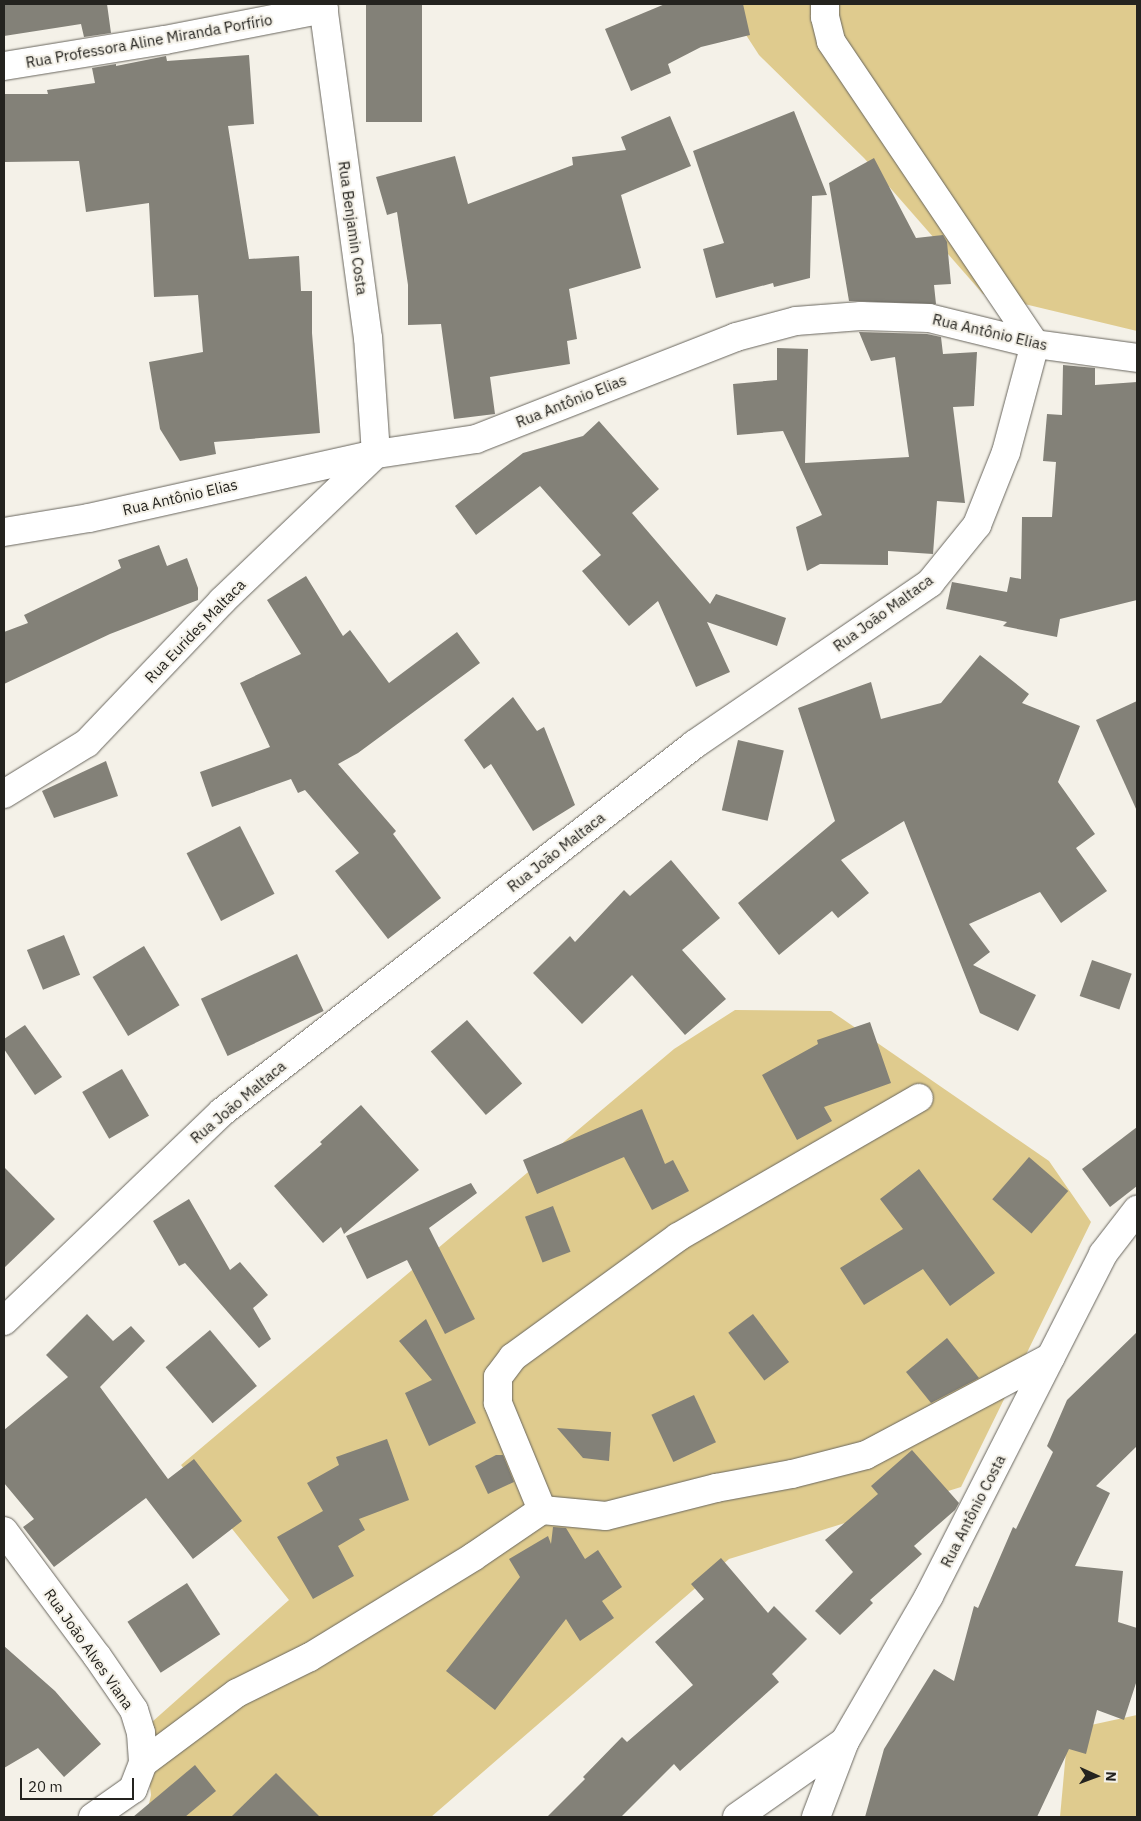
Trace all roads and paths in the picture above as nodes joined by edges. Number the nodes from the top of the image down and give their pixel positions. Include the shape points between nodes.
1 (825, 4) edge
2 (323, 6) edge
3 (4, 66) edge
4 (1035, 344) junction
5 (1137, 358) edge
6 (376, 454) junction
7 (4, 532) edge
8 (4, 794) edge
9 (919, 1098) dead end
10 (1137, 1210) edge
11 (4, 1321) edge
12 (1051, 1357) junction
13 (542, 1510) junction
14 (4, 1531) edge
15 (845, 1741) junction
16 (143, 1763) junction
17 (93, 1817) edge
18 (737, 1817) edge
19 (816, 1817) edge

1 - 4 street via 824,17 831,41
2 - 3 street, Rua Professora Aline Miranda Porfírio via 165,40
2 - 6 street, Rua Benjamin Costa via 368,338
4 - 5 street, Rua Antônio Elias
4 - 6 street, Rua Antônio Elias via 930,318 860,316 796,321 736,337 476,439
4 - 11 street, Rua João Maltaca via 1006,452 977,525 930,582 695,744 222,1112
6 - 7 street, Rua Antônio Elias via 89,518
6 - 8 street, Rua Eurides Maltaca via 222,601 87,743
9 - 13 street via 678,1237 513,1357 498,1377 498,1403
10 - 12 street, Rua Antônio Costa via 1103,1254
12 - 13 street via 866,1455 606,1516
12 - 15 street, Rua Antônio Costa via 929,1596
13 - 16 street via 473,1557 310,1657 237,1693
14 - 16 street, Rua João Alves Viana via 134,1710
15 - 18 street
15 - 19 street, Rua Antônio Costa
16 - 17 street, Rua João Alves Viana via 134,1789

